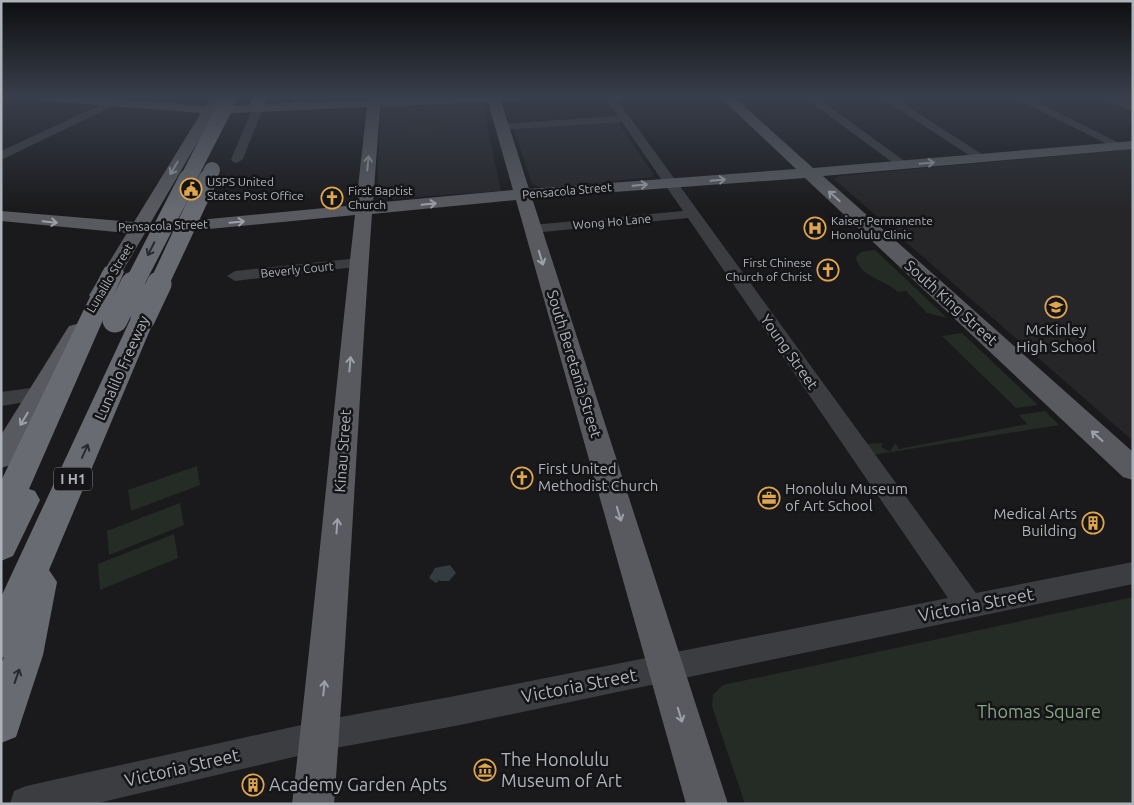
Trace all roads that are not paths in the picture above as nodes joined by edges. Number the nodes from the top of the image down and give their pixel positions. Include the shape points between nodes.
1 (45, 135) edge
2 (196, 135) edge
3 (213, 135) edge
4 (236, 135) edge
5 (245, 135) edge
6 (370, 135) edge
7 (504, 135) edge
8 (635, 135) edge
9 (767, 135) edge
10 (861, 135) edge
11 (945, 135) edge
12 (1101, 135) edge
13 (1126, 146) edge
14 (1, 156) edge
15 (982, 158) junction
16 (237, 159) dead end
17 (904, 165) junction
18 (809, 173) junction
19 (669, 183) junction
20 (522, 195) junction
21 (363, 210) junction
22 (691, 214) junction
23 (1, 216) edge
24 (140, 228) junction
25 (532, 229) junction
26 (359, 263) junction
27 (113, 272) junction
28 (235, 276) dead end
29 (129, 319) junction
30 (38, 394) junction
31 (1, 398) edge
32 (1, 458) edge
33 (1133, 468) edge
34 (1, 515) edge
35 (49, 534) junction
36 (1, 546) edge
37 (1133, 573) edge
38 (970, 607) junction
39 (1, 640) edge
40 (666, 668) junction
41 (1, 722) edge
42 (319, 736) junction
43 (26, 803) edge
44 (313, 804) edge
45 (707, 804) edge

1 - 14 street
2 -> 24 main road, Lunalilo Street
3 -> 29 highway, Lunalilo Freeway / I H1, bridge
4 - 29 highway, Lunalilo Freeway / I H1, bridge
5 - 16 street
21 -> 6 main road, Kinau Street
7 - 20 main road, South Beretania Street
8 - 19 street, Young Street
9 - 18 main road, South King Street
10 - 17 street
11 - 15 street
12 - 13 street
13 - 15 main road, Pensacola Street
17 -> 15 main road, Pensacola Street
17 - 18 main road, Pensacola Street
19 -> 18 main road, Pensacola Street
33 -> 18 main road, South King Street
20 -> 19 main road, Pensacola Street
19 - 22 street, Young Street
21 -> 20 main road, Pensacola Street
20 - 25 main road, South Beretania Street
24 -> 21 main road, Pensacola Street
21 - 26 main road, Kinau Street
22 - 25 street, Wong Ho Lane
22 - 38 street, Young Street
23 -> 24 main road, Pensacola Street
24 - 27 main road, Lunalilo Street
25 -> 40 main road, South Beretania Street
26 - 28 street, Beverly Court
42 -> 26 main road, Kinau Street
27 - 30 main road, Lunalilo Street
27 - 34 highway via 88,333
35 -> 29 highway, Lunalilo Freeway / I H1
29 - 36 highway, Lunalilo Freeway / I H1
30 - 31 street
30 -> 32 main road, Lunalilo Street
35 - 39 highway, Lunalilo Freeway / I H1
41 -> 35 highway via 24,655
37 - 38 street, Victoria Street
38 - 40 street, Victoria Street
40 - 42 street, Victoria Street
40 -> 45 main road, South Beretania Street
42 - 43 street, Victoria Street
42 - 44 main road, Kinau Street

